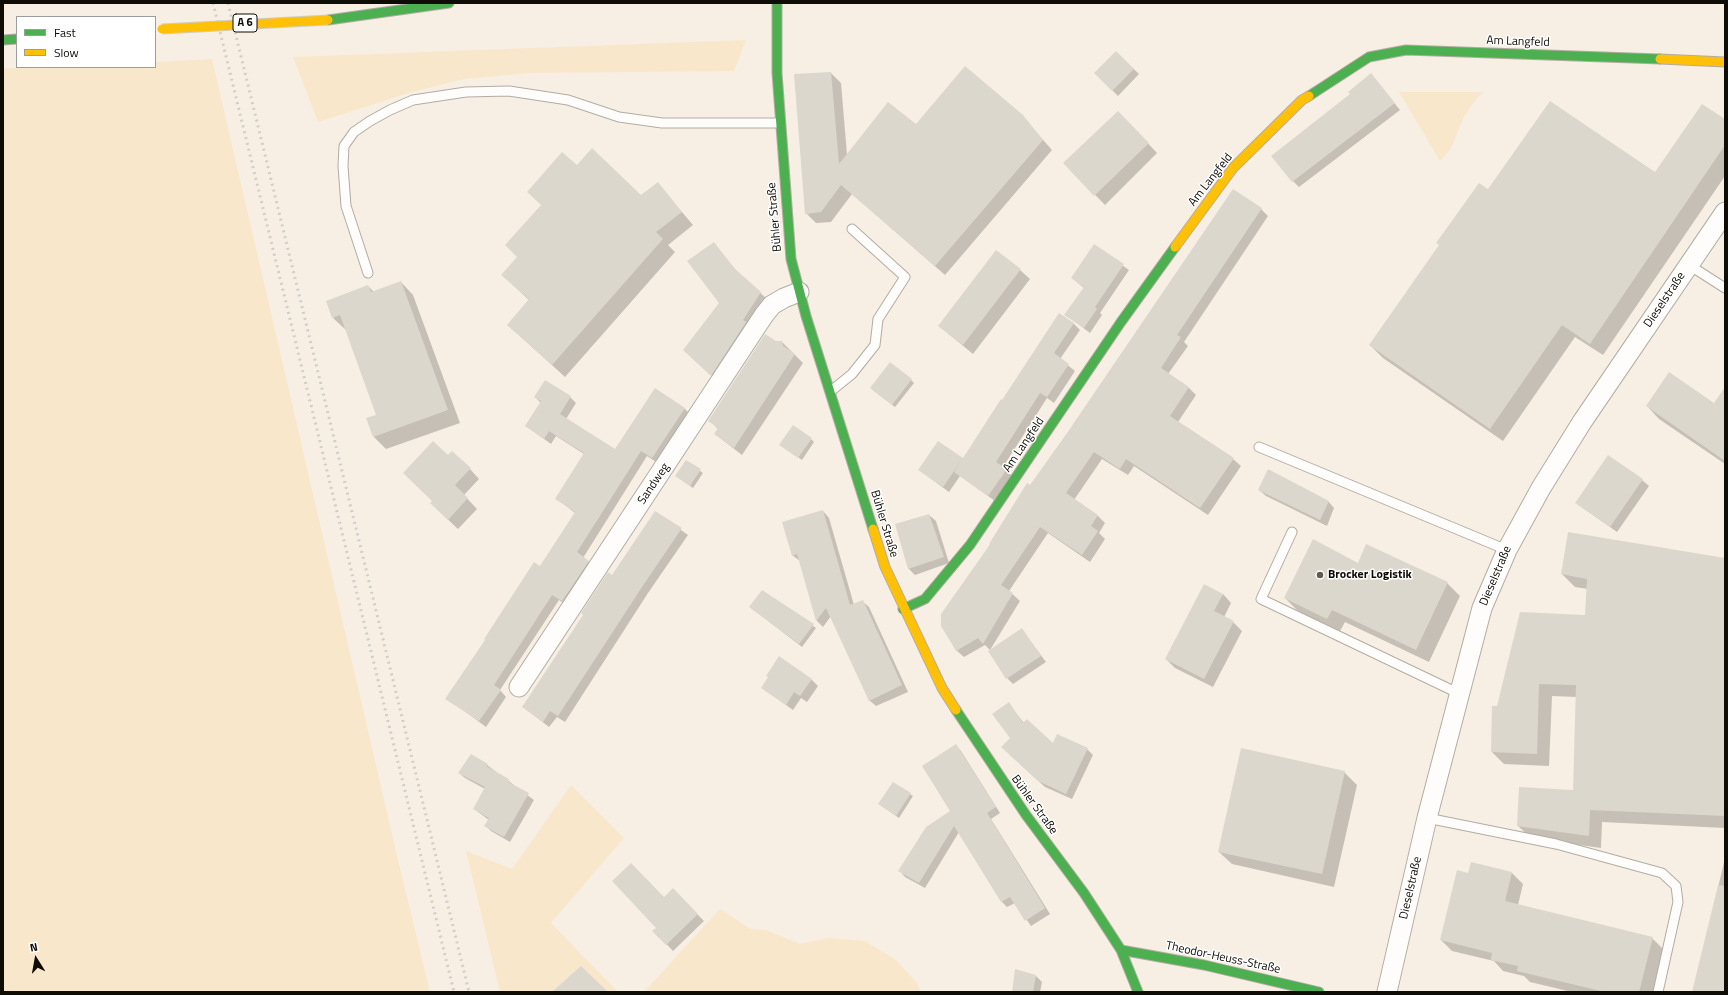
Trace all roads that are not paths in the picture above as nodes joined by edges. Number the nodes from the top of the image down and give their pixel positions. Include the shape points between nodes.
1 (450, 3) edge
2 (777, 3) edge
3 (159, 29) edge
4 (16, 39) edge
5 (3, 40) edge
6 (1725, 62) edge
7 (780, 123) junction
8 (1725, 212) edge
9 (852, 229) dead end
10 (1689, 265) junction
11 (368, 273) dead end
12 (1725, 288) edge
13 (799, 292) junction
14 (830, 392) junction
15 (1259, 447) dead end
16 (1292, 532) dead end
17 (1507, 550) junction
18 (903, 609) junction
19 (519, 687) dead end
20 (1460, 694) junction
21 (1427, 818) junction
22 (1121, 950) junction
23 (1138, 992) edge
24 (1319, 992) edge
25 (1387, 992) edge
26 (1658, 992) edge

1 - 3 main road, A 6, bridge via 328,20
2 - 7 main road, Bühler Straße
4 - 5 main road
6 - 18 main road, Am Langfeld via 1406,50 1369,57 1302,100 1233,168 1121,322 970,545 925,599
7 - 11 lane via 662,123 619,117 568,100 509,91 466,92 413,100 390,110 354,132 344,146 346,206
7 - 13 main road, Bühler Straße via 789,244
8 - 10 street, Dieselstraße
9 - 14 lane via 905,276 878,319 875,345 852,374
10 - 12 lane
10 - 17 street, Dieselstraße via 1582,422 1541,488
13 - 14 main road, Bühler Straße
13 - 19 street, Sandweg via 784,298 764,315
14 - 18 main road, Bühler Straße via 885,567
15 - 17 lane
16 - 20 lane via 1261,599
17 - 20 street, Dieselstraße via 1482,608
18 - 22 main road, Bühler Straße via 942,688 984,755 1084,893
20 - 21 street, Dieselstraße
21 - 25 street, Dieselstraße
21 - 26 lane via 1556,844 1662,873 1676,886 1678,902
22 - 23 main road, Bühler Straße
22 - 24 main road, Theodor-Heuss-Straße via 1204,965

